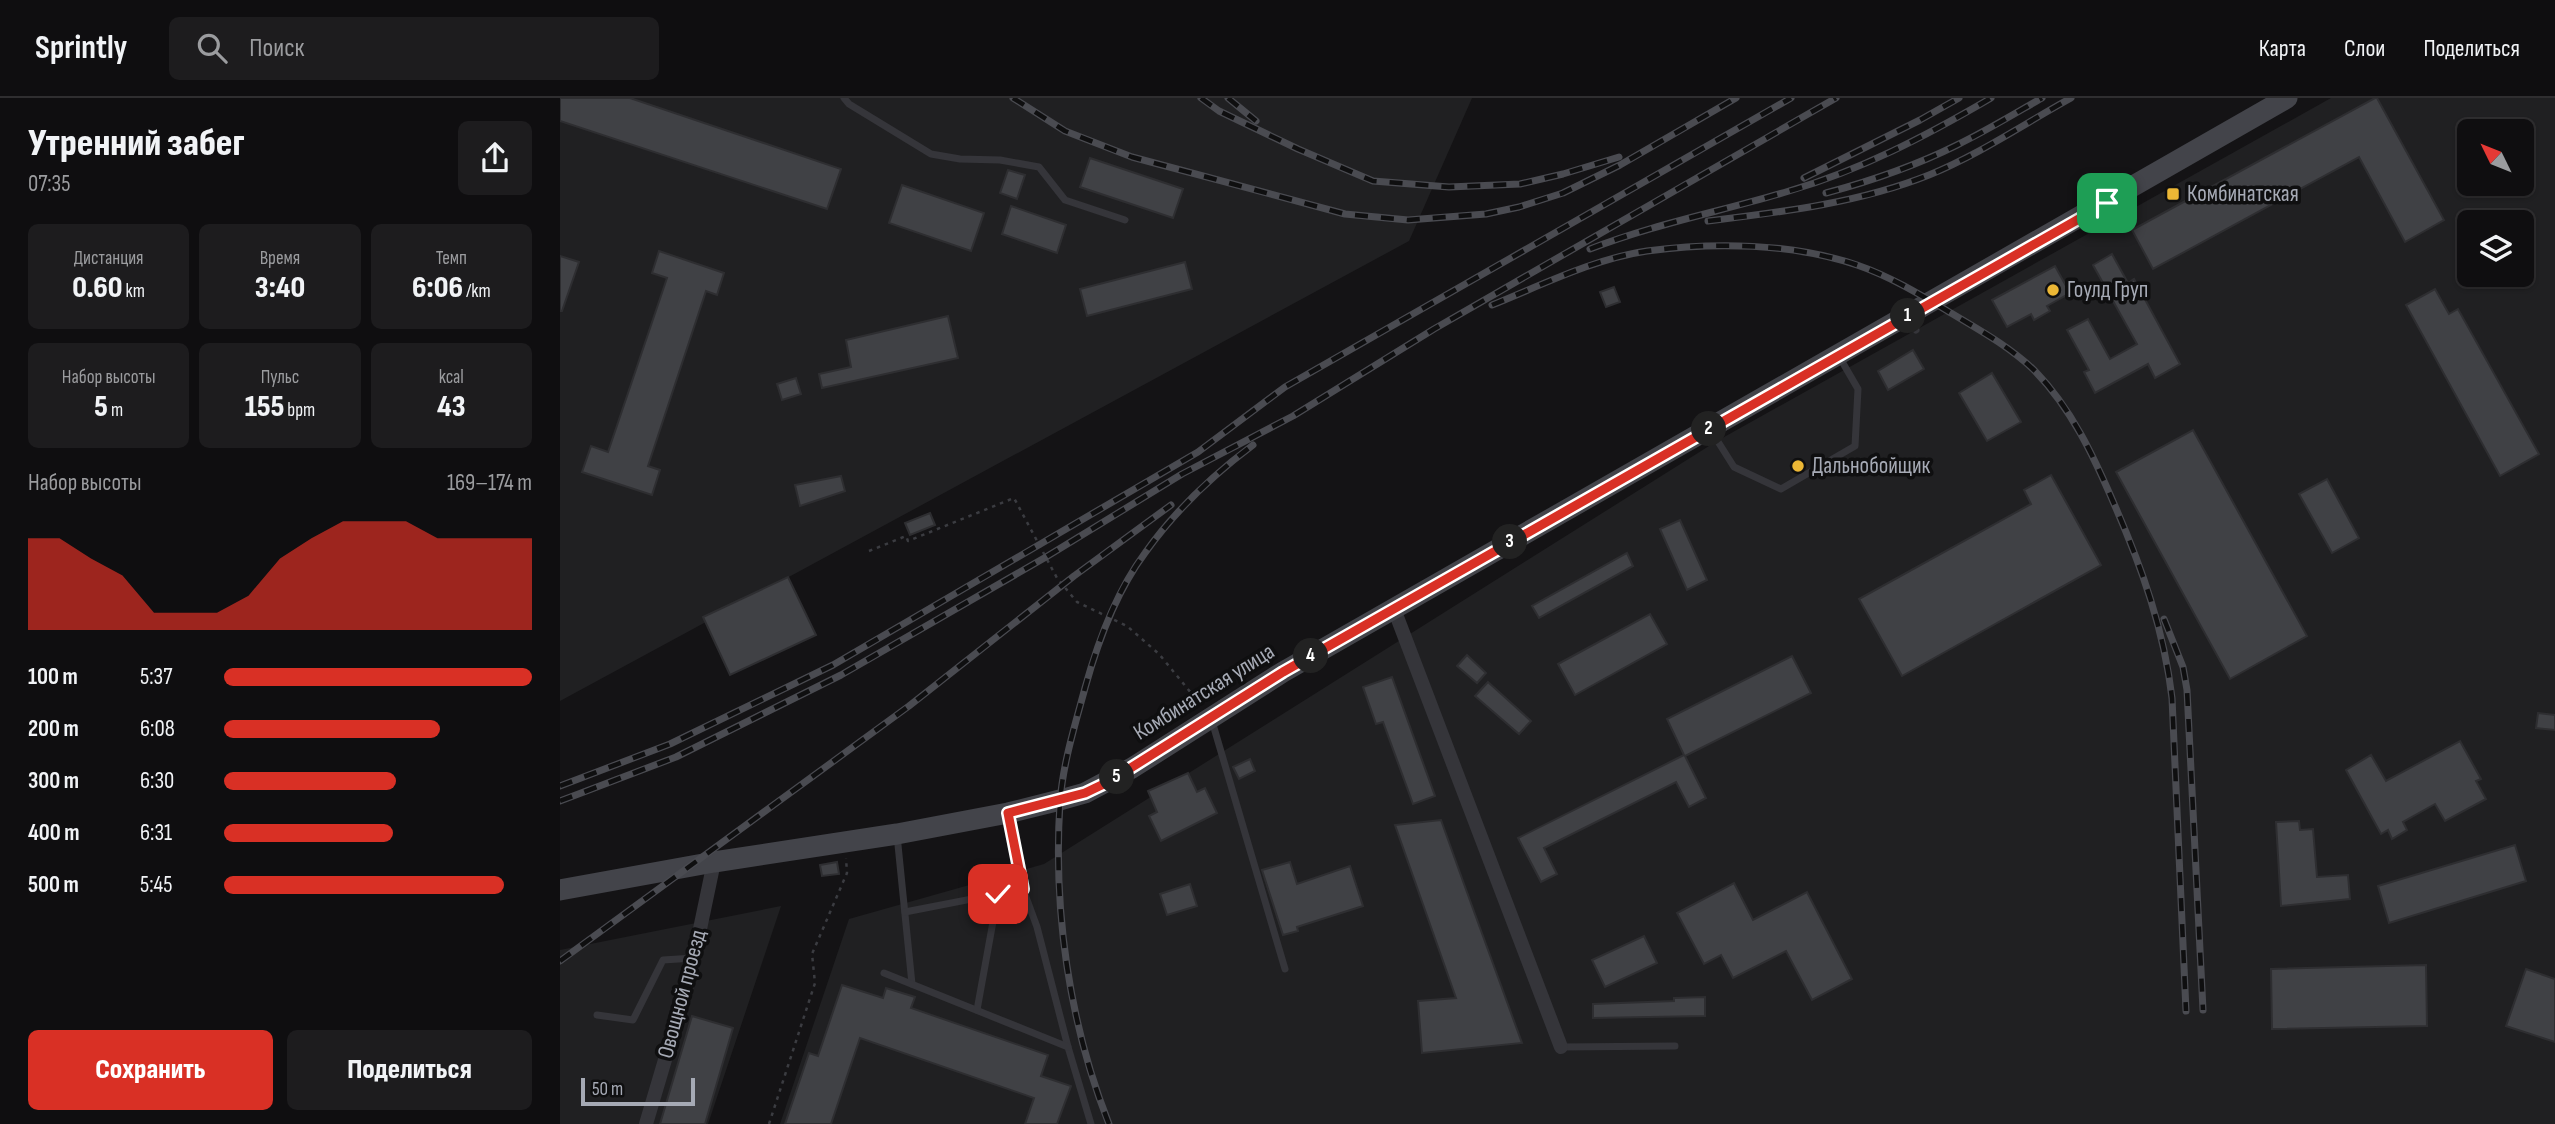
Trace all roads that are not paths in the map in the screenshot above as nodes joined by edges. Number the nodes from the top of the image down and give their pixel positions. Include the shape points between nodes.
1 (844, 98) edge
2 (2287, 98) edge
3 (1125, 220) dead end
4 (1839, 355) junction
5 (1710, 428) junction
6 (1394, 608) junction
7 (1210, 717) junction
8 (1008, 813) junction
9 (897, 834) junction
10 (714, 862) junction
11 (1023, 889) junction
12 (560, 890) edge
13 (998, 894) junction
14 (905, 912) junction
15 (694, 958) junction
16 (1285, 970) dead end
17 (884, 973) dead end
18 (912, 984) junction
19 (977, 1010) junction
20 (597, 1014) dead end
21 (1068, 1046) junction
22 (1675, 1046) dead end
23 (1561, 1047) joint
24 (646, 1124) edge
25 (1091, 1124) edge

1 - 3 lane via 931,153 1039,167 1065,200
2 - 4 main road, Комбинатская улица via 1912,323
4 - 5 main road, Комбинатская улица
4 - 5 lane via 1858,389 1855,446 1781,489 1734,467
5 - 6 main road, Комбинатская улица
6 - 7 main road, Комбинатская улица
6 - 23 street
7 - 8 main road, Комбинатская улица via 1085,793
7 - 16 lane
8 - 9 main road, Комбинатская улица
8 - 11 lane
9 - 10 main road, Комбинатская улица
9 - 14 lane
10 - 12 main road, Комбинатская улица
10 - 15 street, Овощной проезд
11 - 13 lane
11 - 21 lane
13 - 14 lane
13 - 19 lane
14 - 18 lane
15 - 20 lane via 663,960 633,1020
15 - 24 street, Овощной проезд
17 - 18 lane
18 - 19 lane
19 - 21 lane
21 - 25 lane
22 - 23 lane

